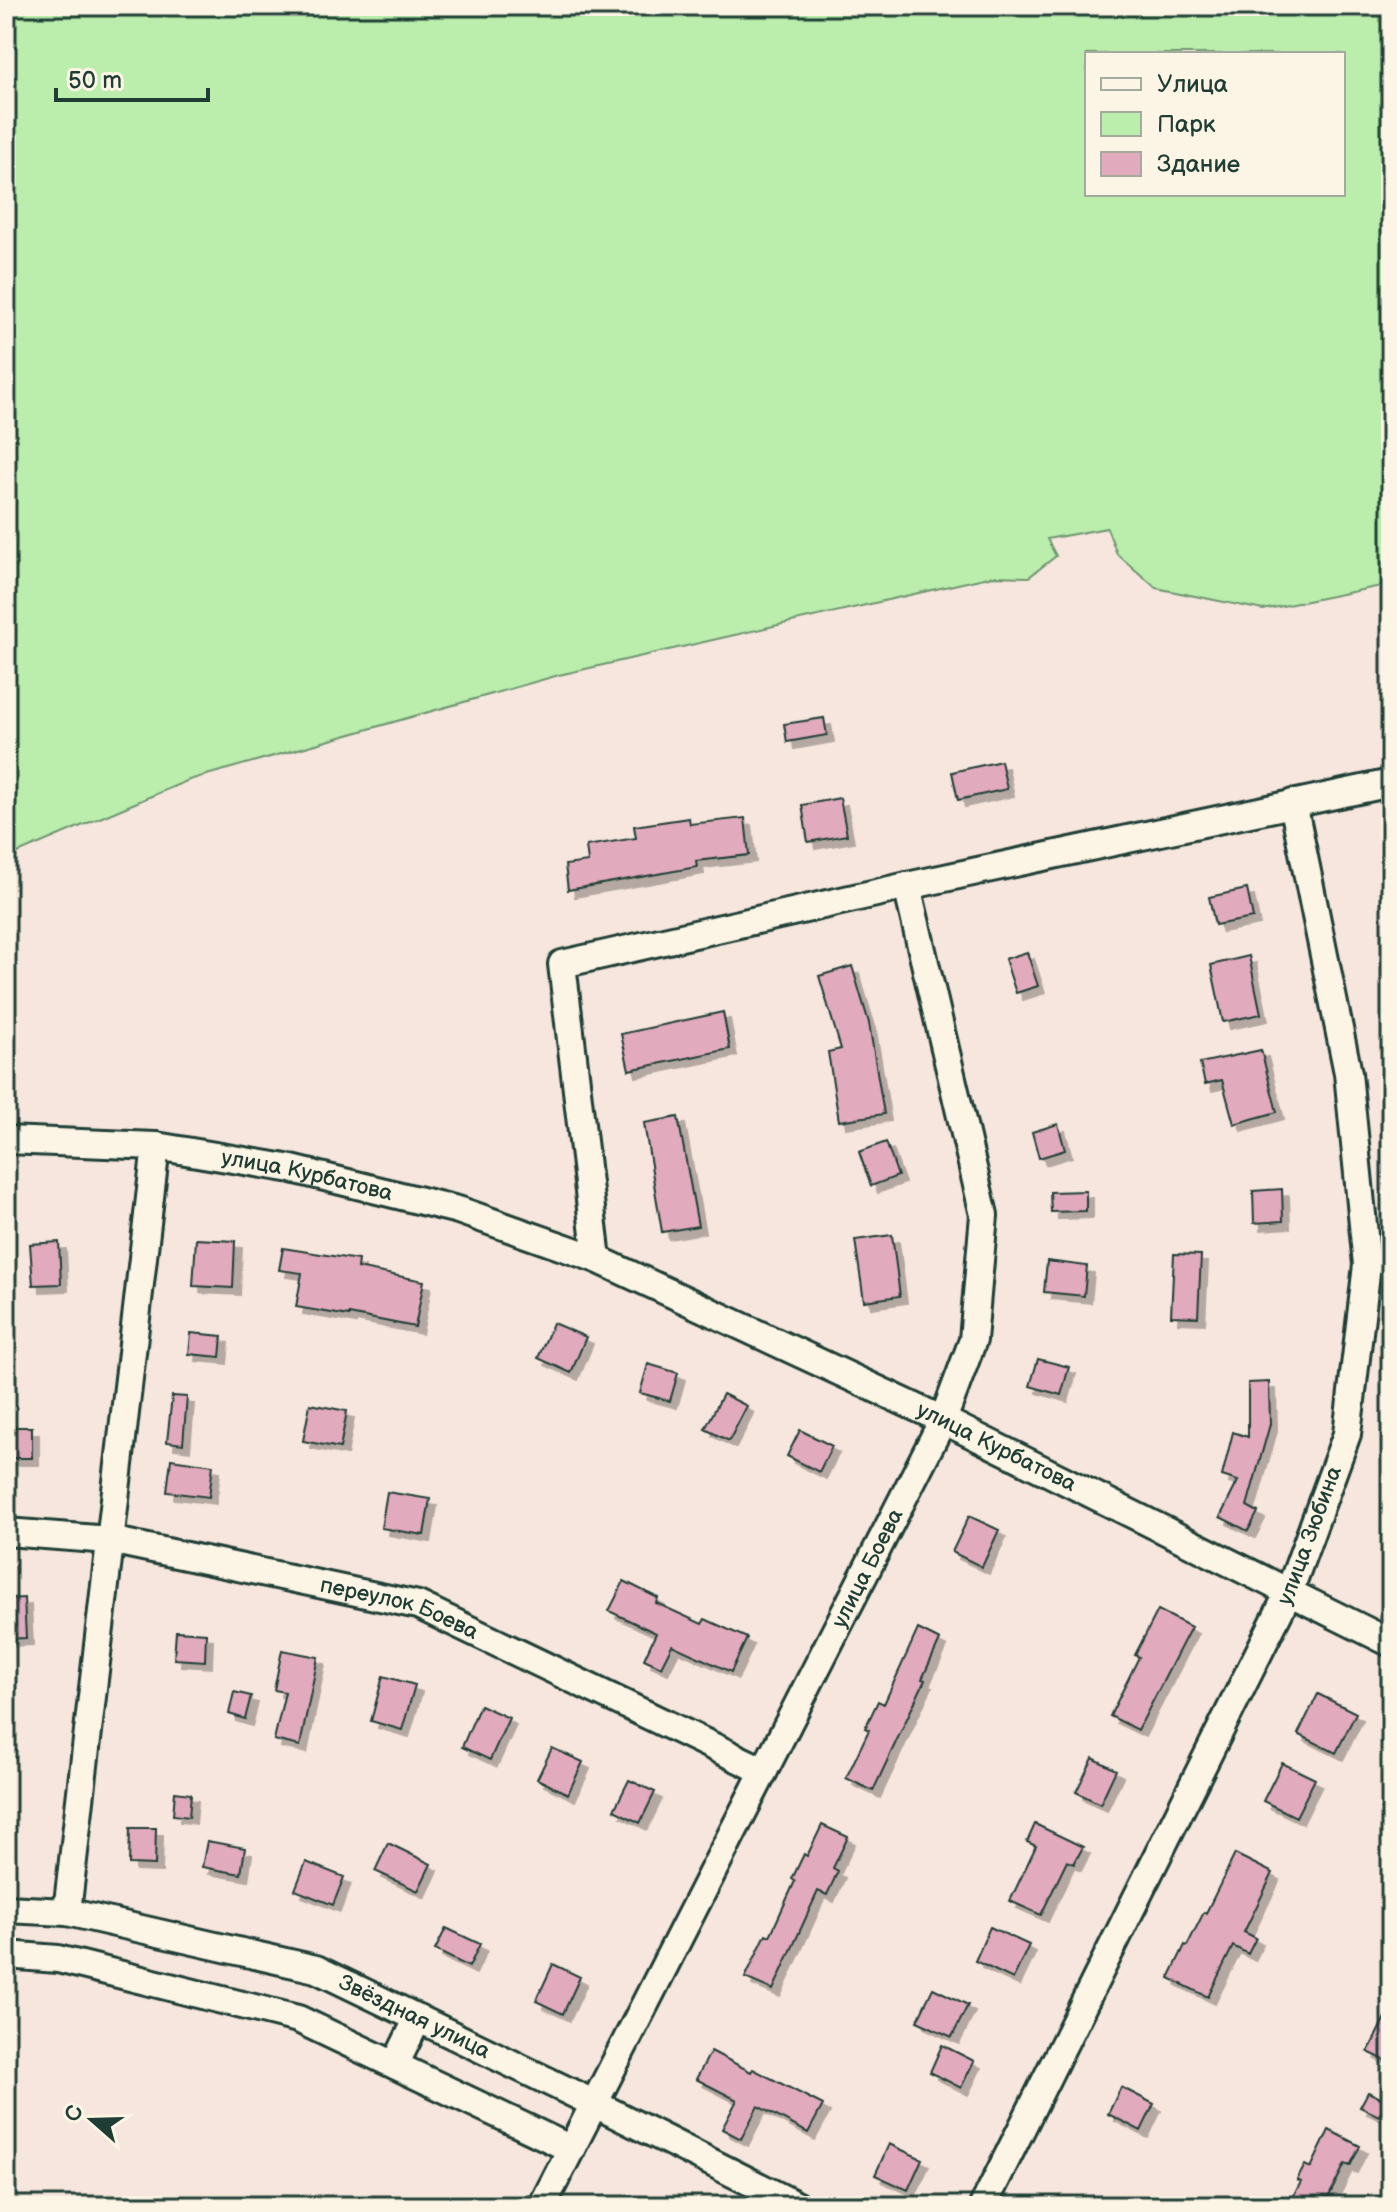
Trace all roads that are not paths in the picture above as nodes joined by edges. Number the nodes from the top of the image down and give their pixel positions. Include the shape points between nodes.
1 (1391, 783) edge
2 (1293, 803) junction
3 (907, 886) junction
4 (6, 1140) edge
5 (156, 1146) junction
6 (597, 1259) junction
7 (943, 1420) junction
8 (6, 1532) edge
9 (110, 1540) junction
10 (1289, 1592) junction
11 (1391, 1643) edge
12 (764, 1771) junction
13 (6, 1909) edge
14 (67, 1912) junction
15 (6, 1955) edge
16 (418, 2018) junction
17 (395, 2065) junction
18 (595, 2104) junction
19 (571, 2149) junction
20 (542, 2206) edge
21 (798, 2206) edge
22 (983, 2206) edge

1 - 2 street
2 - 3 street
2 - 10 street, улица Зюбина via 1348,1073 1367,1265 1347,1434
3 - 6 street via 562,964
3 - 7 street, улица Боева via 984,1215 973,1340
4 - 5 street, улица Курбатова
5 - 6 street, улица Курбатова via 292,1169 458,1210
5 - 9 street
6 - 7 street, улица Курбатова
7 - 10 street, улица Курбатова
7 - 12 street, улица Боева
8 - 9 street, переулок Боева
9 - 12 street, переулок Боева via 418,1605
9 - 14 street
10 - 11 street, улица Курбатова
10 - 22 street, улица Зюбина
12 - 18 street, улица Боева
13 - 14 street, Звёздная улица
14 - 16 street, Звёздная улица via 316,1969
15 - 17 street via 58,1959 298,2019
16 - 17 street
16 - 18 street, Звёздная улица
17 - 19 street
18 - 19 street, улица Боева
18 - 21 street, Звёздная улица
19 - 20 street, улица Боева

